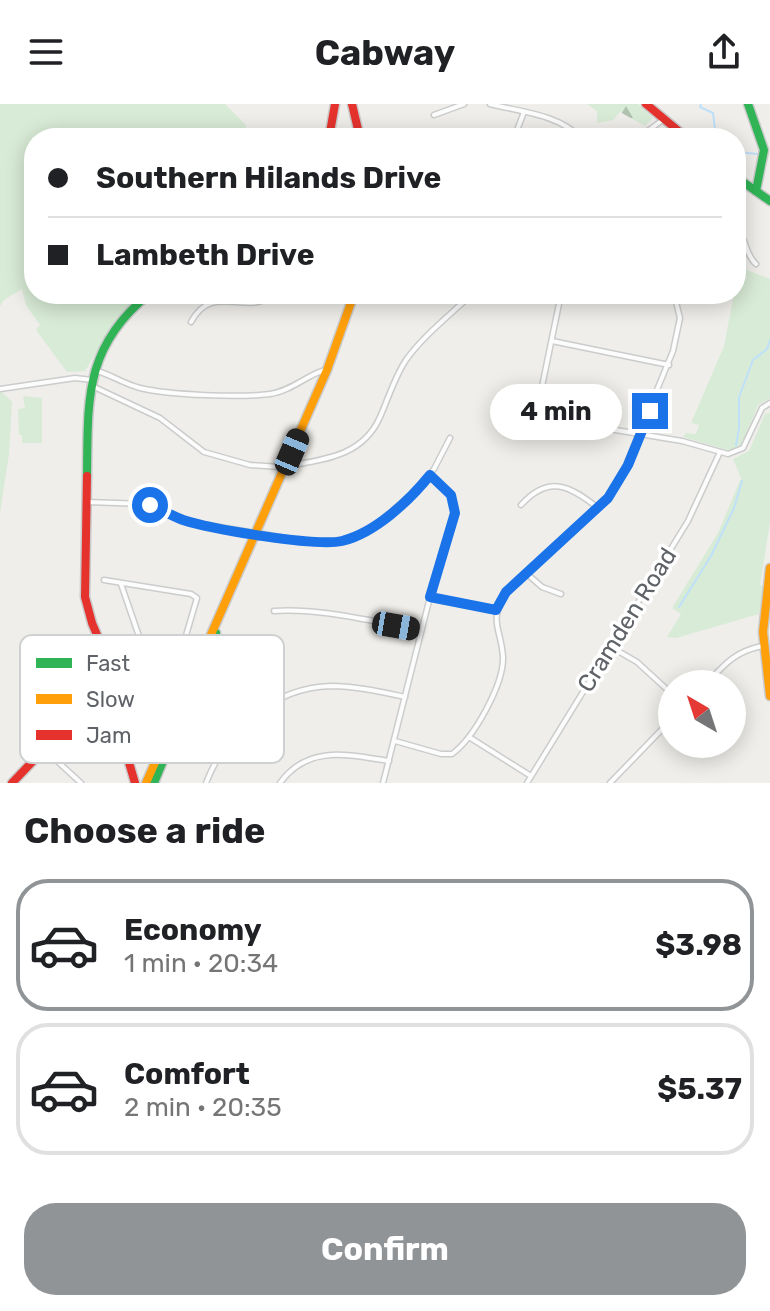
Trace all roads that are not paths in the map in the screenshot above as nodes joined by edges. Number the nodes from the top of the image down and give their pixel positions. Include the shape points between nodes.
1 (335, 104) edge
2 (352, 104) edge
3 (464, 104) edge
4 (490, 104) edge
5 (646, 104) edge
6 (748, 104) edge
7 (524, 112) junction
8 (434, 115) dead end
9 (664, 119) junction
10 (331, 128) edge
11 (358, 128) edge
12 (518, 128) edge
13 (569, 128) edge
14 (652, 128) edge
15 (675, 128) edge
16 (767, 151) edge
17 (746, 184) edge
18 (756, 191) junction
19 (770, 201) edge
20 (746, 243) edge
21 (756, 264) dead end
22 (135, 304) edge
23 (211, 304) edge
24 (350, 304) edge
25 (462, 304) edge
26 (559, 304) edge
27 (679, 304) edge
28 (191, 322) dead end
29 (552, 341) junction
30 (669, 365) junction
31 (94, 370) junction
32 (327, 370) junction
33 (91, 383) junction
34 (0, 389) edge
35 (770, 403) edge
36 (640, 434) junction
37 (450, 438) dead end
38 (720, 452) junction
39 (430, 475) junction
40 (86, 502) junction
41 (521, 505) dead end
42 (598, 508) junction
43 (257, 533) junction
44 (770, 568) edge
45 (526, 573) junction
46 (104, 580) dead end
47 (121, 584) junction
48 (561, 594) dead end
49 (430, 597) junction
50 (496, 610) junction
51 (274, 611) dead end
52 (217, 626) junction
53 (421, 630) junction
54 (96, 635) edge
55 (139, 635) edge
56 (186, 635) edge
57 (211, 635) edge
58 (215, 635) edge
59 (762, 646) junction
60 (611, 647) junction
61 (720, 670) edge
62 (658, 681) edge
63 (770, 696) edge
64 (284, 697) edge
65 (405, 697) junction
66 (658, 734) edge
67 (469, 737) junction
68 (395, 741) junction
69 (389, 761) junction
70 (31, 763) edge
71 (59, 763) edge
72 (129, 763) edge
73 (155, 763) edge
74 (162, 763) edge
75 (217, 763) edge
76 (531, 776) junction
77 (613, 782) edge
78 (12, 783) edge
79 (81, 783) edge
80 (135, 783) edge
81 (146, 783) edge
82 (154, 783) edge
83 (206, 783) edge
84 (280, 783) edge
85 (383, 783) edge
86 (527, 783) edge

1 - 10 main road
2 - 11 main road
3 - 8 street
4 - 7 street
5 - 9 main road
6 - 16 main road
7 - 12 street
7 - 13 street
9 - 14 street
9 - 15 main road
16 - 18 main road
17 - 18 main road
18 - 19 main road
20 - 21 street
22 - 31 main road via 116,325
23 - 28 street
24 - 32 main road
25 - 33 street, bridge via 409,355 365,440 336,456 259,467 204,452 160,418
26 - 29 street
27 - 30 street
29 - 30 street
29 - 36 street via 538,406 541,414
30 - 36 street
31 - 32 street via 155,391 252,395 280,392
31 - 33 main road
32 - 43 main road
33 - 34 street via 75,378
33 - 40 main road
35 - 38 street via 762,408 743,448
36 - 38 street
36 - 42 street via 619,482
37 - 39 street
38 - 60 street, Cramden Road via 688,521
39 - 43 street via 375,526 348,539 317,543
39 - 49 street via 451,495 455,513
40 - 43 street via 145,504 189,522
40 - 54 main road via 85,597
41 - 42 street via 538,489 564,486
42 - 45 street
43 - 52 main road
44 - 59 main road
45 - 48 street
45 - 50 street
46 - 47 street
47 - 55 street
47 - 56 street via 197,598
49 - 50 street
49 - 53 street
50 - 67 street via 503,655 499,684
51 - 53 street
52 - 57 main road
52 - 58 main road
53 - 65 street
59 - 61 street via 743,650
59 - 63 main road
60 - 62 street
60 - 76 street, Cramden Road
64 - 65 street via 332,686
65 - 68 street
66 - 77 street
67 - 68 street via 452,754
67 - 76 street
68 - 69 street
69 - 84 street via 321,755 298,765
69 - 85 street
70 - 78 main road
71 - 79 street
72 - 80 main road
73 - 81 main road
74 - 82 main road
75 - 83 street
76 - 86 street, Cramden Road

